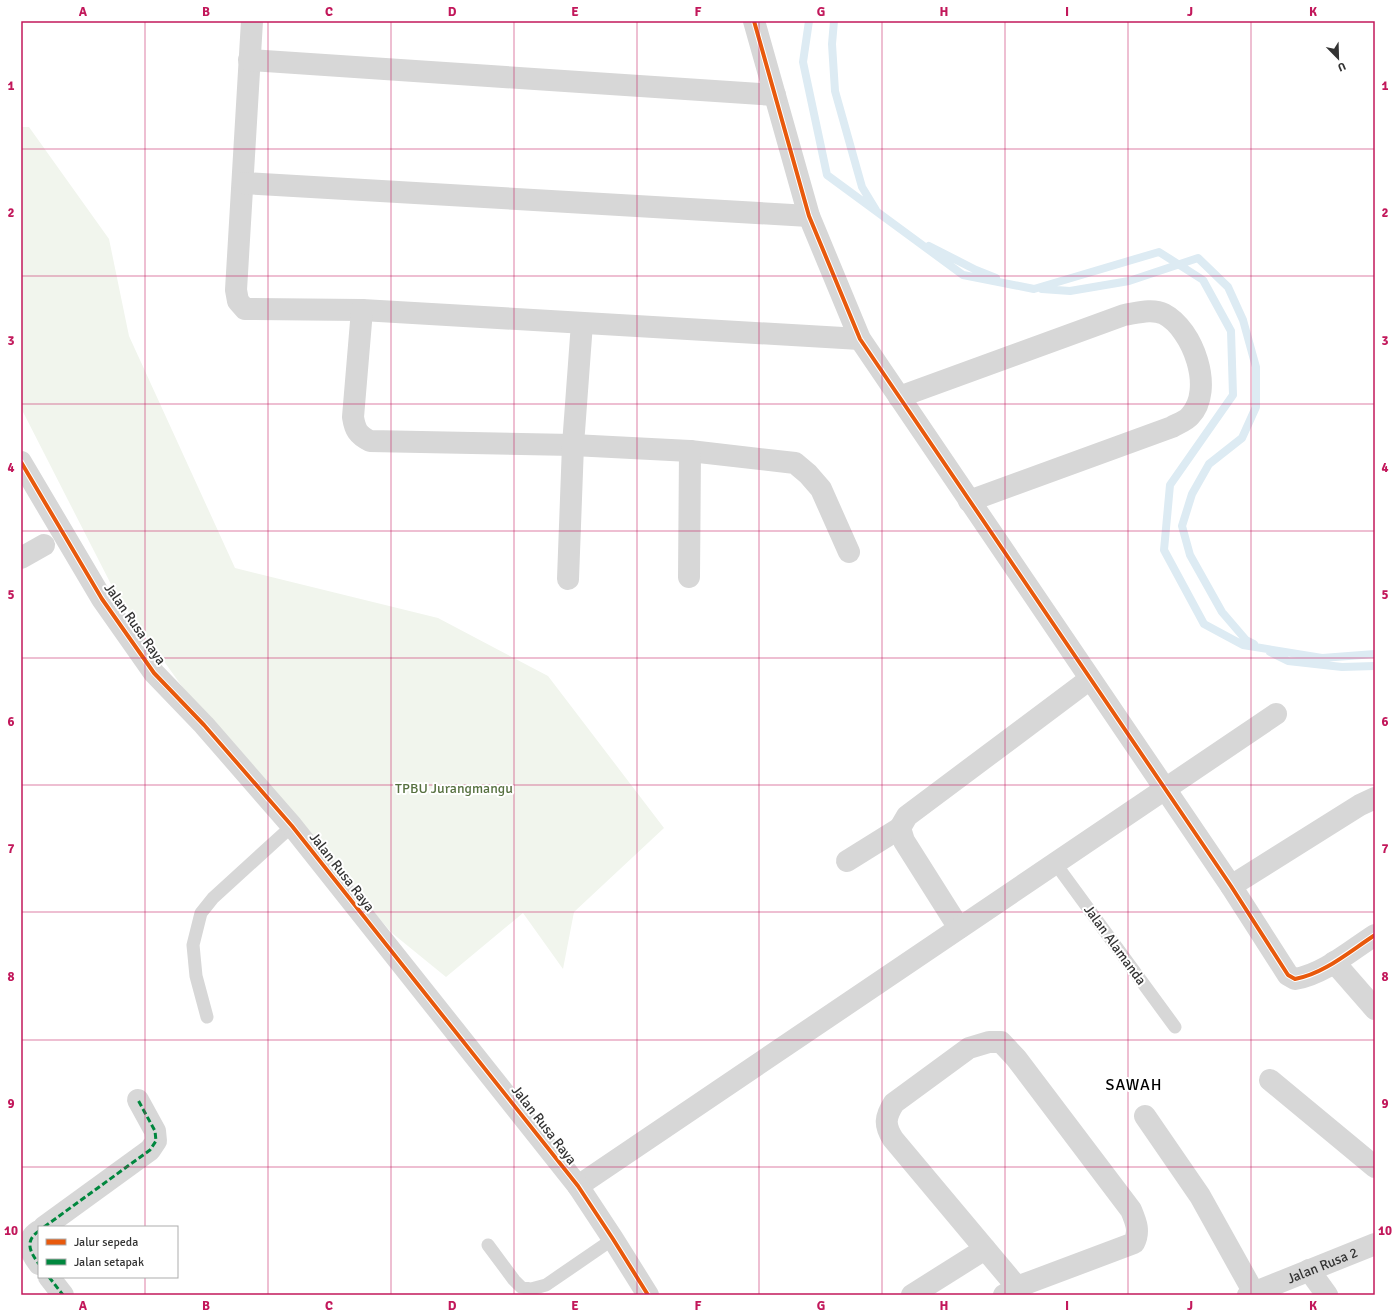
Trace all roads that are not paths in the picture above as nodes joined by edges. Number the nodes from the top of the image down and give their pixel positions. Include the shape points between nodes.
1 (252, 21) edge
2 (754, 21) edge
3 (249, 60) junction
4 (775, 95) junction
5 (243, 183) junction
6 (809, 216) junction
7 (362, 310) junction
8 (582, 323) junction
9 (860, 339) junction
10 (899, 397) junction
11 (573, 445) junction
12 (690, 451) junction
13 (21, 462) edge
14 (969, 501) junction
15 (44, 545) dead end
16 (849, 552) dead end
17 (21, 558) edge
18 (689, 577) dead end
19 (568, 579) dead end
20 (1090, 679) junction
21 (1276, 714) dead end
22 (1165, 789) junction
23 (1375, 798) edge
24 (292, 826) junction
25 (900, 828) junction
26 (847, 861) dead end
27 (1055, 863) junction
28 (1231, 886) junction
29 (959, 928) junction
30 (1375, 935) edge
31 (1334, 962) junction
32 (1375, 1009) edge
33 (207, 1017) dead end
34 (1176, 1027) dead end
35 (1270, 1080) dead end
36 (138, 1100) dead end
37 (1145, 1116) dead end
38 (1375, 1168) edge
39 (578, 1186) junction
40 (45, 1226) edge
41 (38, 1232) edge
42 (613, 1239) junction
43 (1375, 1244) edge
44 (488, 1245) dead end
45 (985, 1249) junction
46 (38, 1263) edge
47 (1309, 1270) junction
48 (50, 1278) edge
49 (1011, 1291) edge
50 (1251, 1294) edge
51 (63, 1295) edge
52 (648, 1295) edge
53 (912, 1295) edge
54 (1327, 1295) edge

1 - 3 street
2 - 4 street
3 - 4 street
3 - 5 street
4 - 6 street
5 - 6 street
5 - 7 street via 236,290 242,306 245,309
6 - 9 street
7 - 8 street
7 - 11 street via 353,417 355,428 362,437 370,441
8 - 9 street
8 - 11 street
9 - 10 street
10 - 14 street
10 - 14 street via 1124,315 1148,311 1163,314 1177,324 1187,337 1194,350 1201,377 1198,403 1190,416 1172,428
11 - 12 street
11 - 19 street
12 - 16 street via 795,463 821,489
12 - 18 street
13 - 24 street, Jalan Rusa Raya via 102,598 154,673 204,725
14 - 20 street
15 - 17 street
20 - 22 street
20 - 25 street via 907,816
21 - 22 street
22 - 27 street
22 - 28 street
23 - 28 street
24 - 33 lane via 213,898 201,913 193,945 196,976
24 - 39 street, Jalan Rusa Raya
25 - 26 street
25 - 29 street via 904,841
27 - 29 street
27 - 34 lane, Jalan Alamanda
28 - 31 street via 1288,975 1295,979 1307,977
29 - 39 street
30 - 31 street
31 - 32 street
35 - 38 street
36 - 40 street via 155,1131 156,1141 150,1150
37 - 50 street via 1200,1196
39 - 42 street, Jalan Rusa Raya
41 - 46 street via 30,1241 30,1248
42 - 44 lane via 546,1285 531,1289 521,1286 514,1280
42 - 52 street, Jalan Rusa Raya
43 - 47 street, Jalan Rusa 2
45 - 49 street
45 - 49 street via 893,1139 886,1123 894,1103 969,1048 989,1042 1000,1042 1016,1058 1131,1210 1138,1229 1134,1243
45 - 53 street
47 - 50 street, Jalan Rusa 2
47 - 54 street
48 - 51 street

